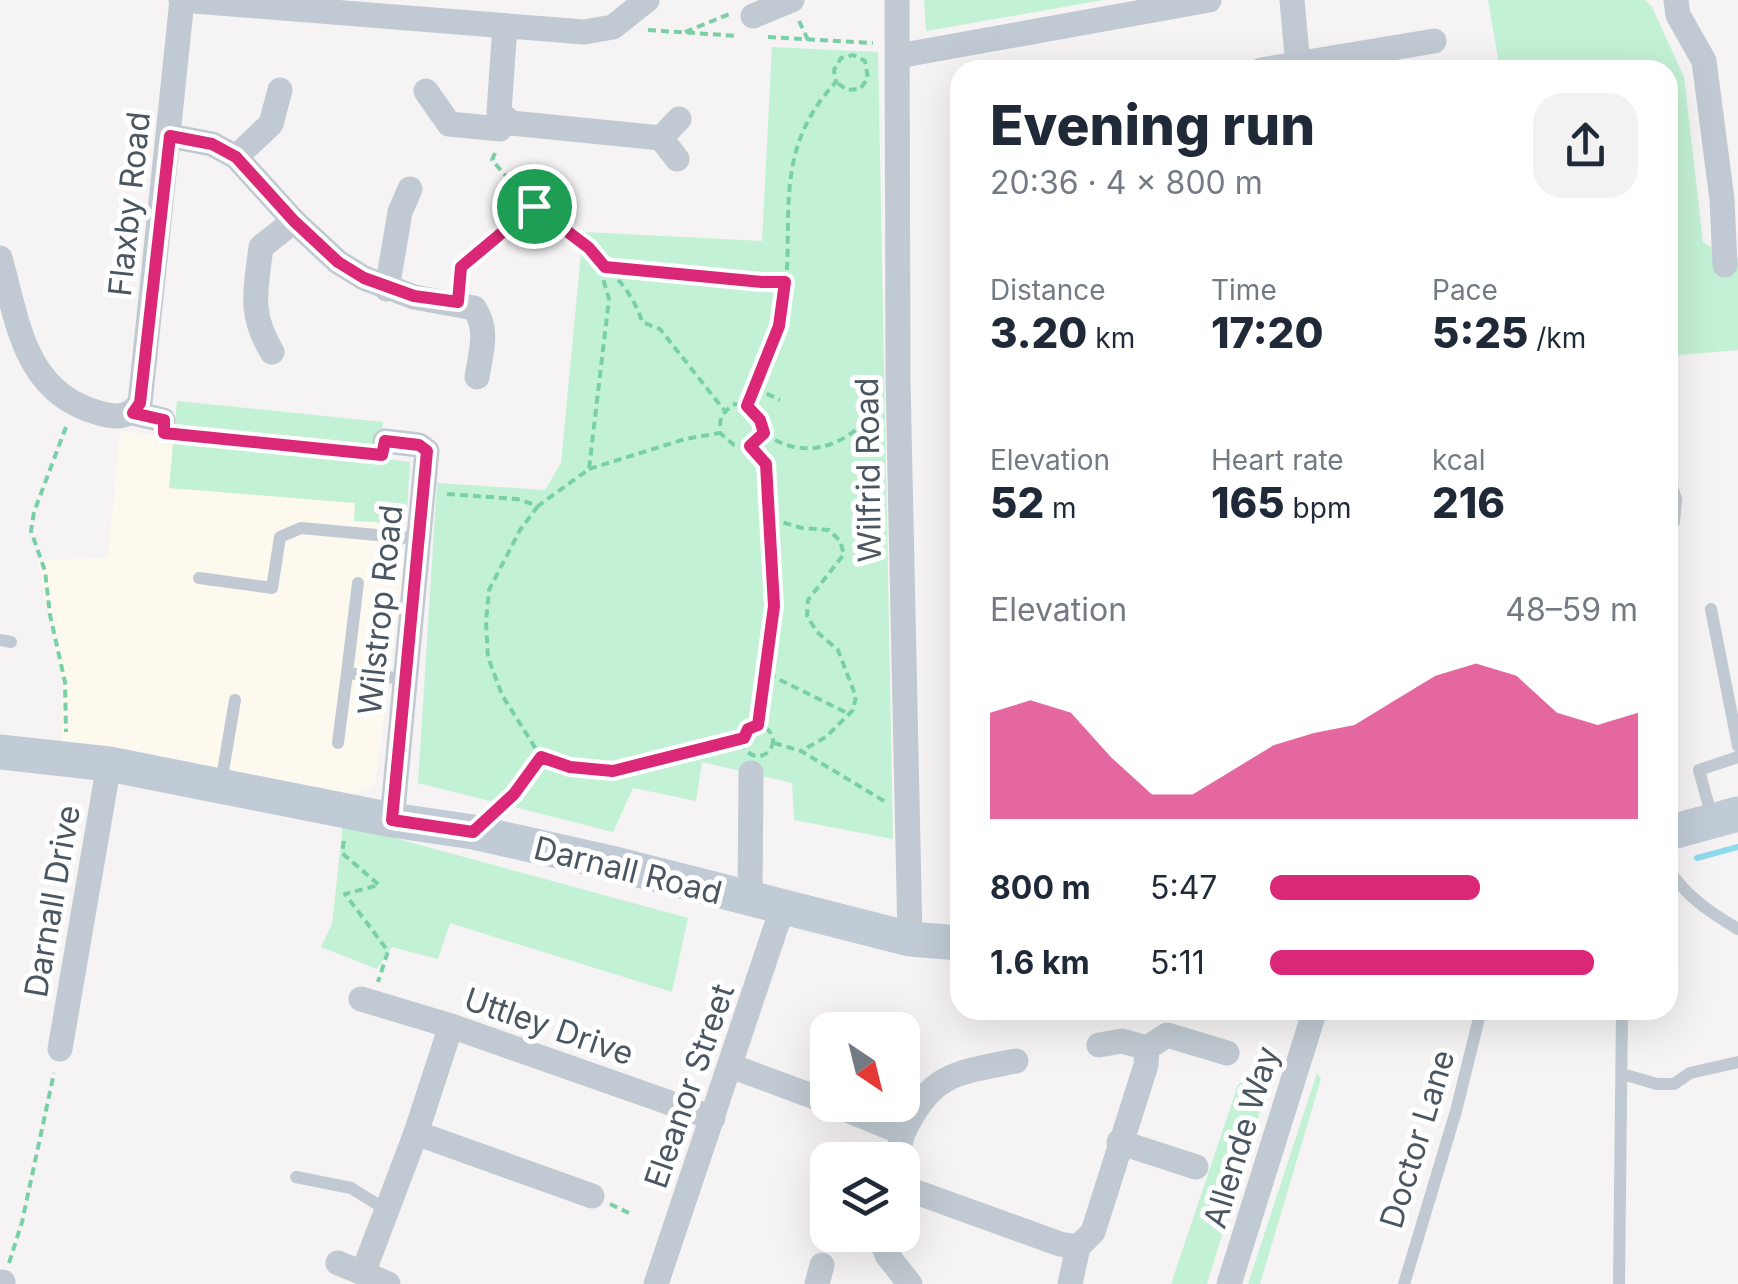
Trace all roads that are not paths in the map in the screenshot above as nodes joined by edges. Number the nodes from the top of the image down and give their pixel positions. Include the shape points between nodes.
1 (182, 0) edge
2 (647, 0) edge
3 (792, 0) edge
4 (897, 0) edge
5 (1209, 0) edge
6 (1292, 0) edge
7 (1676, 0) edge
8 (251, 2) edge
9 (754, 16) road end
10 (505, 26) junction
11 (1419, 52) edge
12 (898, 56) junction
13 (1297, 60) edge
14 (1350, 60) edge
15 (280, 90) dead end
16 (426, 91) dead end
17 (499, 132) junction
18 (170, 136) junction
19 (236, 157) junction
20 (677, 160) dead end
21 (410, 189) dead end
22 (1730, 198) edge
23 (294, 221) junction
24 (0, 258) edge
25 (1725, 265) dead end
26 (387, 289) junction
27 (272, 352) dead end
28 (477, 377) dead end
29 (133, 413) junction
30 (164, 420) road end
31 (385, 441) road end
32 (420, 539) junction
33 (199, 578) dead end
34 (358, 583) dead end
35 (1711, 609) dead end
36 (347, 673) junction
37 (406, 679) junction
38 (235, 700) dead end
39 (338, 744) dead end
40 (1738, 746) edge
41 (0, 752) edge
42 (1738, 757) edge
43 (109, 764) junction
44 (751, 773) dead end
45 (220, 785) junction
46 (1726, 817) edge
47 (392, 820) junction
48 (1678, 830) edge
49 (1678, 881) edge
50 (766, 905) junction
51 (1738, 929) edge
52 (910, 939) junction
53 (950, 943) edge
54 (366, 1001) road end
55 (1312, 1020) edge
56 (1479, 1020) edge
57 (1622, 1020) edge
58 (451, 1026) junction
59 (1099, 1045) dead end
60 (1147, 1048) junction
61 (60, 1049) road end
62 (1226, 1053) dead end
63 (1016, 1061) dead end
64 (1738, 1062) edge
65 (731, 1066) junction
66 (1622, 1074) junction
67 (810, 1095) edge
68 (714, 1118) junction
69 (876, 1122) edge
70 (416, 1133) junction
71 (903, 1133) junction
72 (901, 1142) edge
73 (1120, 1142) junction
74 (1196, 1166) dead end
75 (296, 1176) dead end
76 (920, 1194) edge
77 (592, 1196) dead end
78 (388, 1211) junction
79 (1078, 1247) junction
80 (885, 1252) edge
81 (388, 1284) edge
82 (656, 1284) edge
83 (910, 1284) edge
84 (1070, 1284) edge
85 (1229, 1284) edge
86 (1404, 1284) edge
87 (1619, 1284) edge

1 - 8 street
1 - 18 street, Flaxby Road
2 - 10 street via 599,30
3 - 9 street
4 - 12 street, Wilfrid Road
5 - 12 street
6 - 13 street
7 - 22 street via 1704,60
8 - 10 street
10 - 17 street
11 - 14 street
12 - 52 street, Wilfrid Road
15 - 19 street via 270,124
16 - 17 street via 449,124
17 - 20 street via 510,123 670,128
18 - 19 street via 212,144
18 - 29 street, Flaxby Road via 140,403
19 - 23 street
21 - 26 street
22 - 25 street
23 - 26 street via 338,262
23 - 27 street via 261,247 254,309
24 - 29 street via 41,378 74,404 104,415
26 - 28 street via 474,308 484,336
29 - 30 street
31 - 32 street, Wilstrop Road via 427,451
32 - 33 lane via 301,528 280,537 272,588
32 - 37 street, Wilstrop Road
34 - 36 lane
35 - 40 lane
36 - 37 lane
36 - 39 lane
37 - 47 street, Wilstrop Road
38 - 45 lane
41 - 43 main road, Darnall Road
42 - 46 lane via 1699,770
43 - 45 main road, Darnall Road
43 - 61 street, Darnall Drive
44 - 50 street, Eleanor Street
45 - 47 main road, Darnall Road
46 - 48 main road
47 - 50 main road, Darnall Road via 610,863
49 - 51 lane
50 - 52 main road, Darnall Road
50 - 65 street, Eleanor Street
52 - 53 main road, Darnall Road
54 - 58 street, Uttley Drive
55 - 85 street, Allende Way
56 - 86 lane, Doctor Lane
57 - 66 lane
58 - 68 street, Uttley Drive
58 - 70 street
59 - 60 street via 1122,1041
60 - 62 street via 1167,1035
60 - 73 street
63 - 71 street via 933,1085
64 - 66 lane via 1674,1084
65 - 67 street
65 - 68 street, Eleanor Street
66 - 87 lane
68 - 82 street, Eleanor Street
69 - 71 street
70 - 77 street
70 - 78 street
71 - 72 street
73 - 74 street
73 - 79 street via 1093,1232
75 - 78 lane via 350,1188
76 - 79 street
78 - 81 street via 350,1268
79 - 84 street
80 - 83 street

